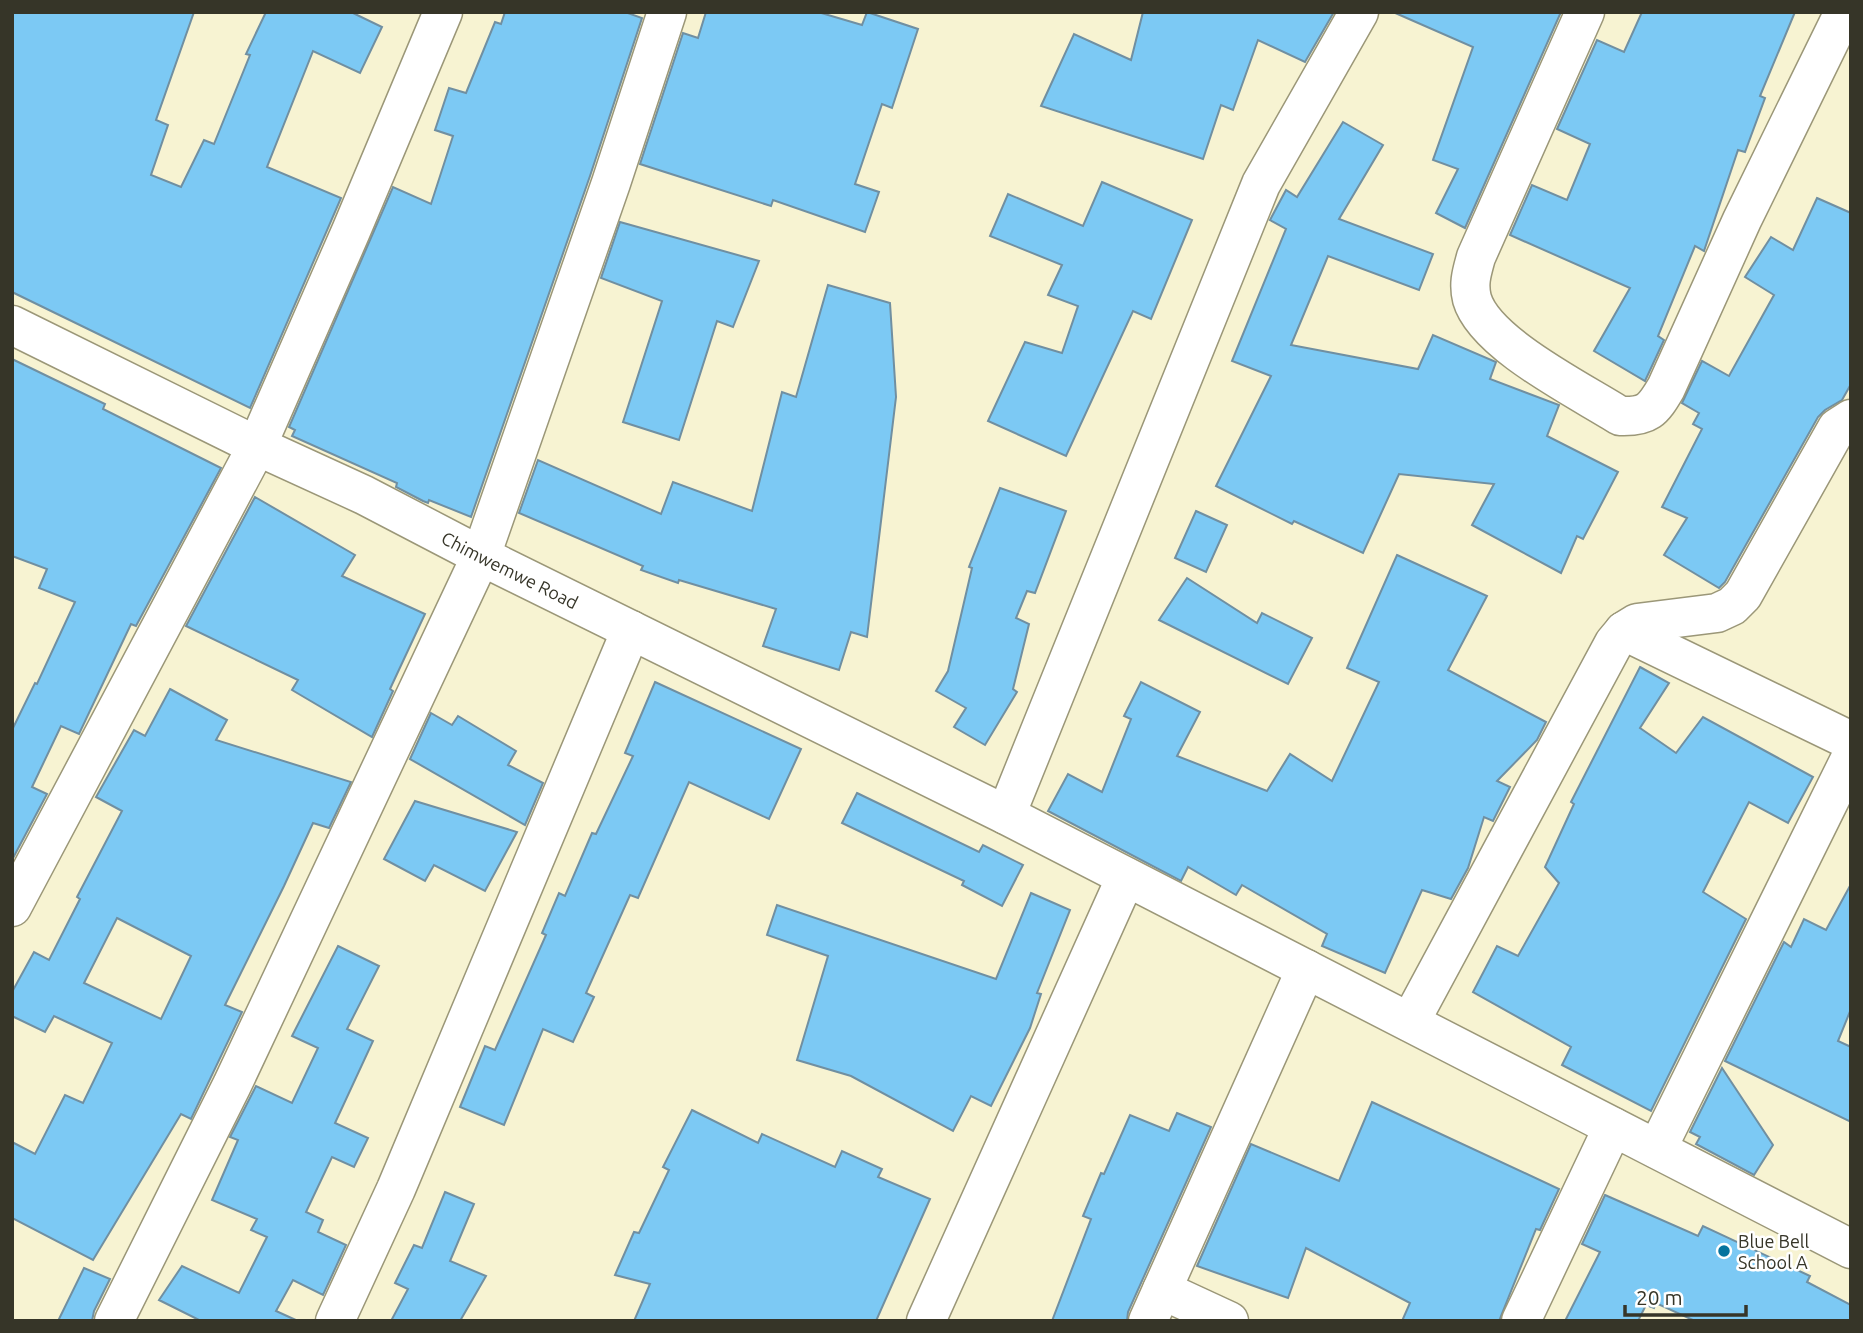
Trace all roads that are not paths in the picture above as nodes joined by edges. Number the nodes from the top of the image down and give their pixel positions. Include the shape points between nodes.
1 (443, 12) edge
2 (667, 12) edge
3 (1359, 12) edge
4 (1585, 12) edge
5 (1844, 12) edge
6 (12, 325) edge
7 (1851, 419) edge
8 (257, 446) junction
9 (481, 556) junction
10 (631, 630) junction
11 (1624, 631) junction
12 (1851, 741) edge
13 (1851, 757) edge
14 (1006, 815) junction
15 (1126, 877) junction
16 (12, 907) edge
17 (1307, 969) junction
18 (1410, 1023) junction
19 (1613, 1127) junction
20 (1657, 1149) junction
21 (1851, 1249) edge
22 (1155, 1306) edge
23 (114, 1321) edge
24 (335, 1321) edge
25 (926, 1321) edge
26 (1228, 1321) edge
27 (1521, 1321) edge

1 - 8 street
2 - 9 street
3 - 14 street via 1261,184
4 - 5 street via 1469,279 1472,301 1484,322 1506,343 1620,416 1635,416 1648,413 1666,388
6 - 8 street, Chimwemwe Road
7 - 11 street via 1837,428 1743,595 1732,606 1717,613 1637,623
8 - 9 street, Chimwemwe Road
8 - 16 street
9 - 10 street, Chimwemwe Road
9 - 23 street via 232,1085
10 - 14 street, Chimwemwe Road
10 - 24 street via 396,1189
11 - 12 street
11 - 18 street
13 - 20 street
14 - 15 street, Chimwemwe Road
15 - 17 street, Chimwemwe Road
15 - 25 street
17 - 18 street, Chimwemwe Road
17 - 22 street
18 - 19 street, Chimwemwe Road
19 - 20 street, Chimwemwe Road
19 - 27 street
20 - 21 street, Chimwemwe Road
22 - 26 street

